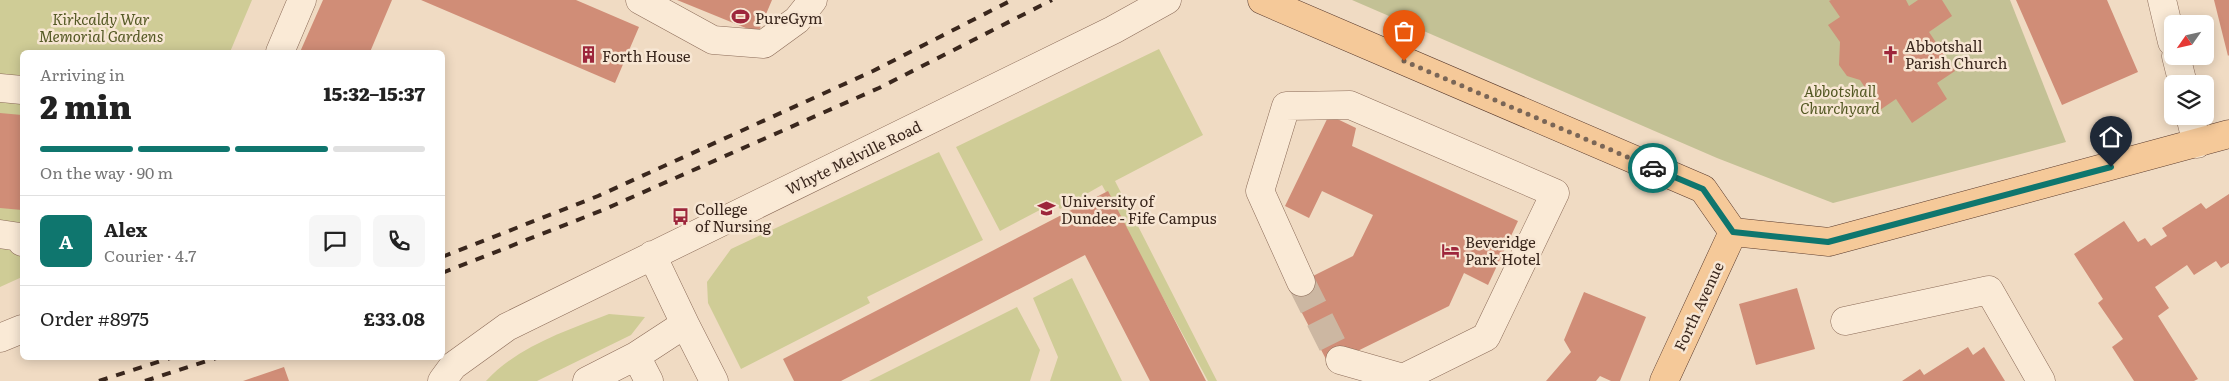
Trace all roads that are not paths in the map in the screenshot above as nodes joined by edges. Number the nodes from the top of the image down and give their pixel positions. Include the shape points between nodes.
1 (302, 0) edge
2 (640, 0) edge
3 (813, 0) edge
4 (1167, 0) edge
5 (1262, 0) edge
6 (2162, 0) edge
7 (2166, 15) edge
8 (281, 50) edge
9 (0, 88) edge
10 (20, 90) edge
11 (2192, 125) edge
12 (2229, 134) edge
13 (2197, 144) junction
14 (1733, 232) junction
15 (0, 234) edge
16 (20, 237) edge
17 (652, 255) junction
18 (1301, 282) tunnel mouth
19 (1845, 321) dead end
20 (685, 324) junction
21 (20, 330) edge
22 (0, 338) edge
23 (636, 356) junction
24 (1340, 360) dead end
25 (1404, 380) edge
26 (442, 381) edge
27 (587, 381) edge
28 (649, 381) edge
29 (714, 381) edge
30 (1664, 381) edge
31 (2041, 381) edge

1 - 8 street
2 - 3 street via 713,40 764,44 797,20
4 - 17 street, Whyte Melville Road via 1113,30
5 - 14 main road via 1703,189
6 - 7 street
9 - 10 street
11 - 13 street
12 - 13 main road
13 - 14 main road via 1828,242
14 - 30 main road, Forth Avenue
15 - 16 street
17 - 20 street
17 - 26 street, Whyte Melville Road via 507,327 453,366
18 - 25 street via 1260,191 1286,106 1350,105 1555,193 1486,337
19 - 31 street via 1988,290
20 - 23 street
20 - 29 street
21 - 22 street
23 - 27 street
23 - 28 street
24 - 25 street

